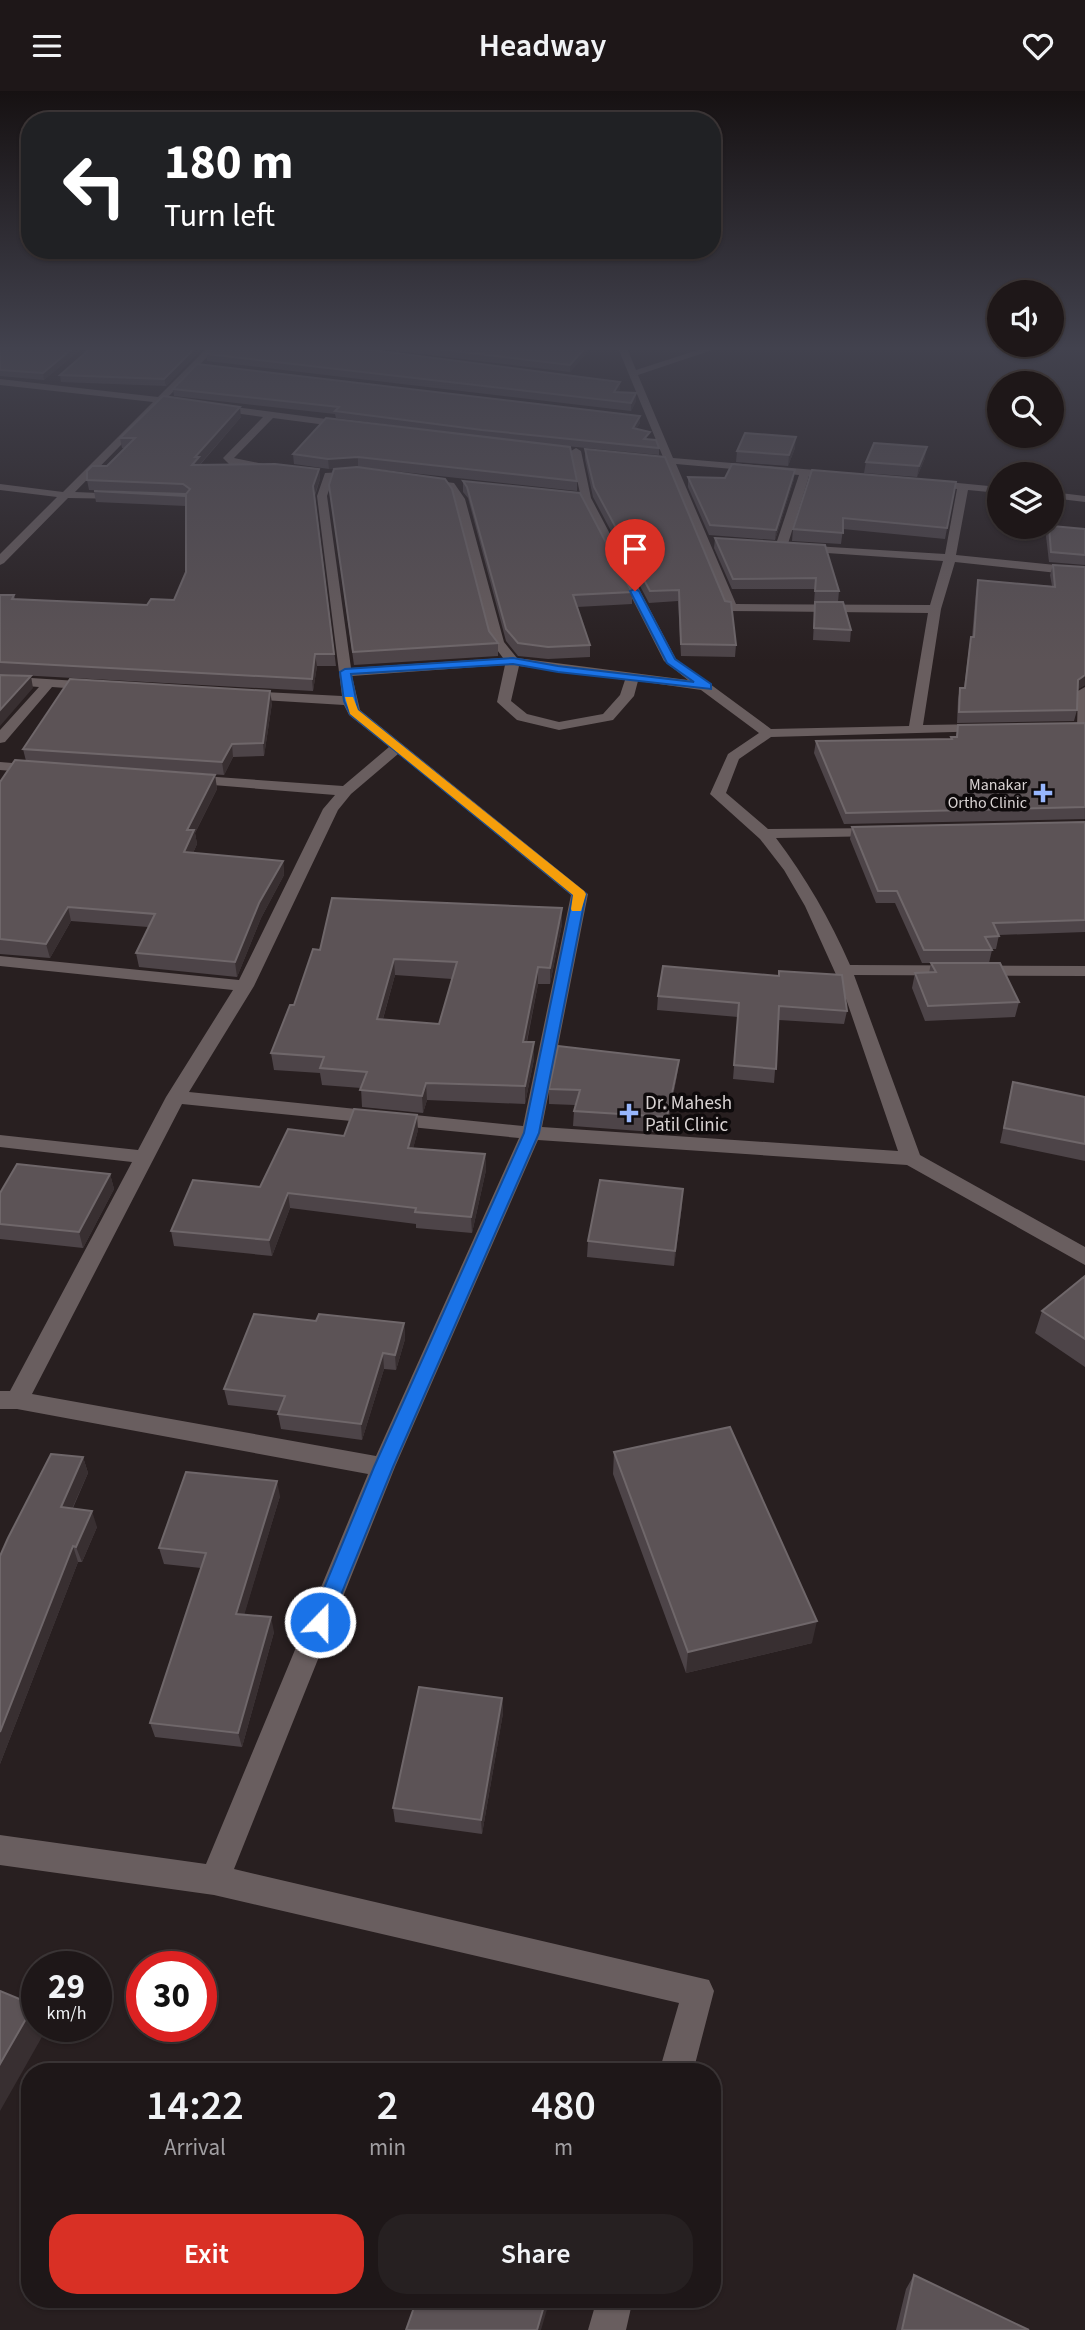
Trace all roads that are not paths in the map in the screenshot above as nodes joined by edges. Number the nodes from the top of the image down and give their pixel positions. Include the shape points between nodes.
1 (107, 452) edge
2 (234, 452) edge
3 (576, 452) edge
4 (667, 452) edge
5 (630, 457) edge
6 (671, 462) junction
7 (288, 470) edge
8 (805, 472) junction
9 (315, 474) edge
10 (329, 475) junction
11 (371, 475) edge
12 (845, 476) edge
13 (411, 480) edge
14 (911, 482) edge
15 (450, 485) junction
16 (0, 487) edge
17 (463, 487) edge
18 (963, 487) junction
19 (987, 489) edge
20 (65, 495) junction
21 (1064, 496) edge
22 (572, 497) edge
23 (131, 498) edge
24 (586, 498) junction
25 (1085, 499) edge
26 (950, 558) junction
27 (0, 561) edge
28 (1085, 572) edge
29 (935, 609) junction
30 (513, 661) junction
31 (345, 672) junction
32 (632, 678) junction
33 (0, 680) edge
34 (48, 684) junction
35 (708, 687) junction
36 (117, 688) edge
37 (1085, 691) edge
38 (226, 694) edge
39 (349, 701) junction
40 (916, 728) junction
41 (1000, 728) edge
42 (1079, 728) edge
43 (768, 733) junction
44 (0, 739) edge
45 (399, 746) junction
46 (0, 766) edge
47 (55, 770) edge
48 (166, 778) edge
49 (346, 791) junction
50 (890, 831) edge
51 (765, 834) junction
52 (0, 961) edge
53 (843, 970) junction
54 (1085, 971) edge
55 (245, 986) junction
56 (176, 1097) junction
57 (531, 1133) junction
58 (0, 1141) edge
59 (145, 1157) junction
60 (911, 1159) junction
61 (1085, 1257) edge
62 (9, 1400) edge
63 (383, 1467) junction
64 (0, 1850) edge
65 (214, 1880) junction
66 (678, 2063) edge
67 (613, 2308) edge
68 (607, 2330) edge

1 - 20 street
2 - 7 street via 228,459 234,463
3 - 24 street
4 - 6 street
5 - 6 street
6 - 8 street
6 - 29 street via 710,542 731,608
8 - 12 street
8 - 26 street via 774,547
9 - 10 street
10 - 11 street
10 - 31 street via 322,496
13 - 15 street
14 - 18 street
15 - 17 street
15 - 30 street via 460,499 498,643
16 - 20 street
18 - 19 street
18 - 26 street
20 - 23 street
20 - 27 street
21 - 25 street
22 - 24 street
24 - 35 street via 671,661
26 - 28 street
26 - 29 street
29 - 40 street
30 - 31 street
30 - 32 street
30 - 32 street via 504,702 522,717 559,726 608,717 627,695
31 - 39 street
32 - 35 street
33 - 34 street
34 - 36 street
34 - 44 street
35 - 43 street
37 - 42 street
38 - 39 street
39 - 45 street via 354,712
40 - 41 street
40 - 43 street
43 - 51 street via 733,757 718,794
45 - 49 street
45 - 57 street via 580,894
46 - 47 street
48 - 49 street
49 - 55 street via 331,809
50 - 51 street
51 - 53 street via 798,878
52 - 55 street
53 - 54 street
53 - 60 street
55 - 56 street
56 - 57 street
56 - 59 street
57 - 60 street
57 - 63 street
58 - 59 street
59 - 62 street
60 - 61 street
62 - 63 street
63 - 65 street
64 - 65 street
65 - 66 street via 698,1991
67 - 68 street

